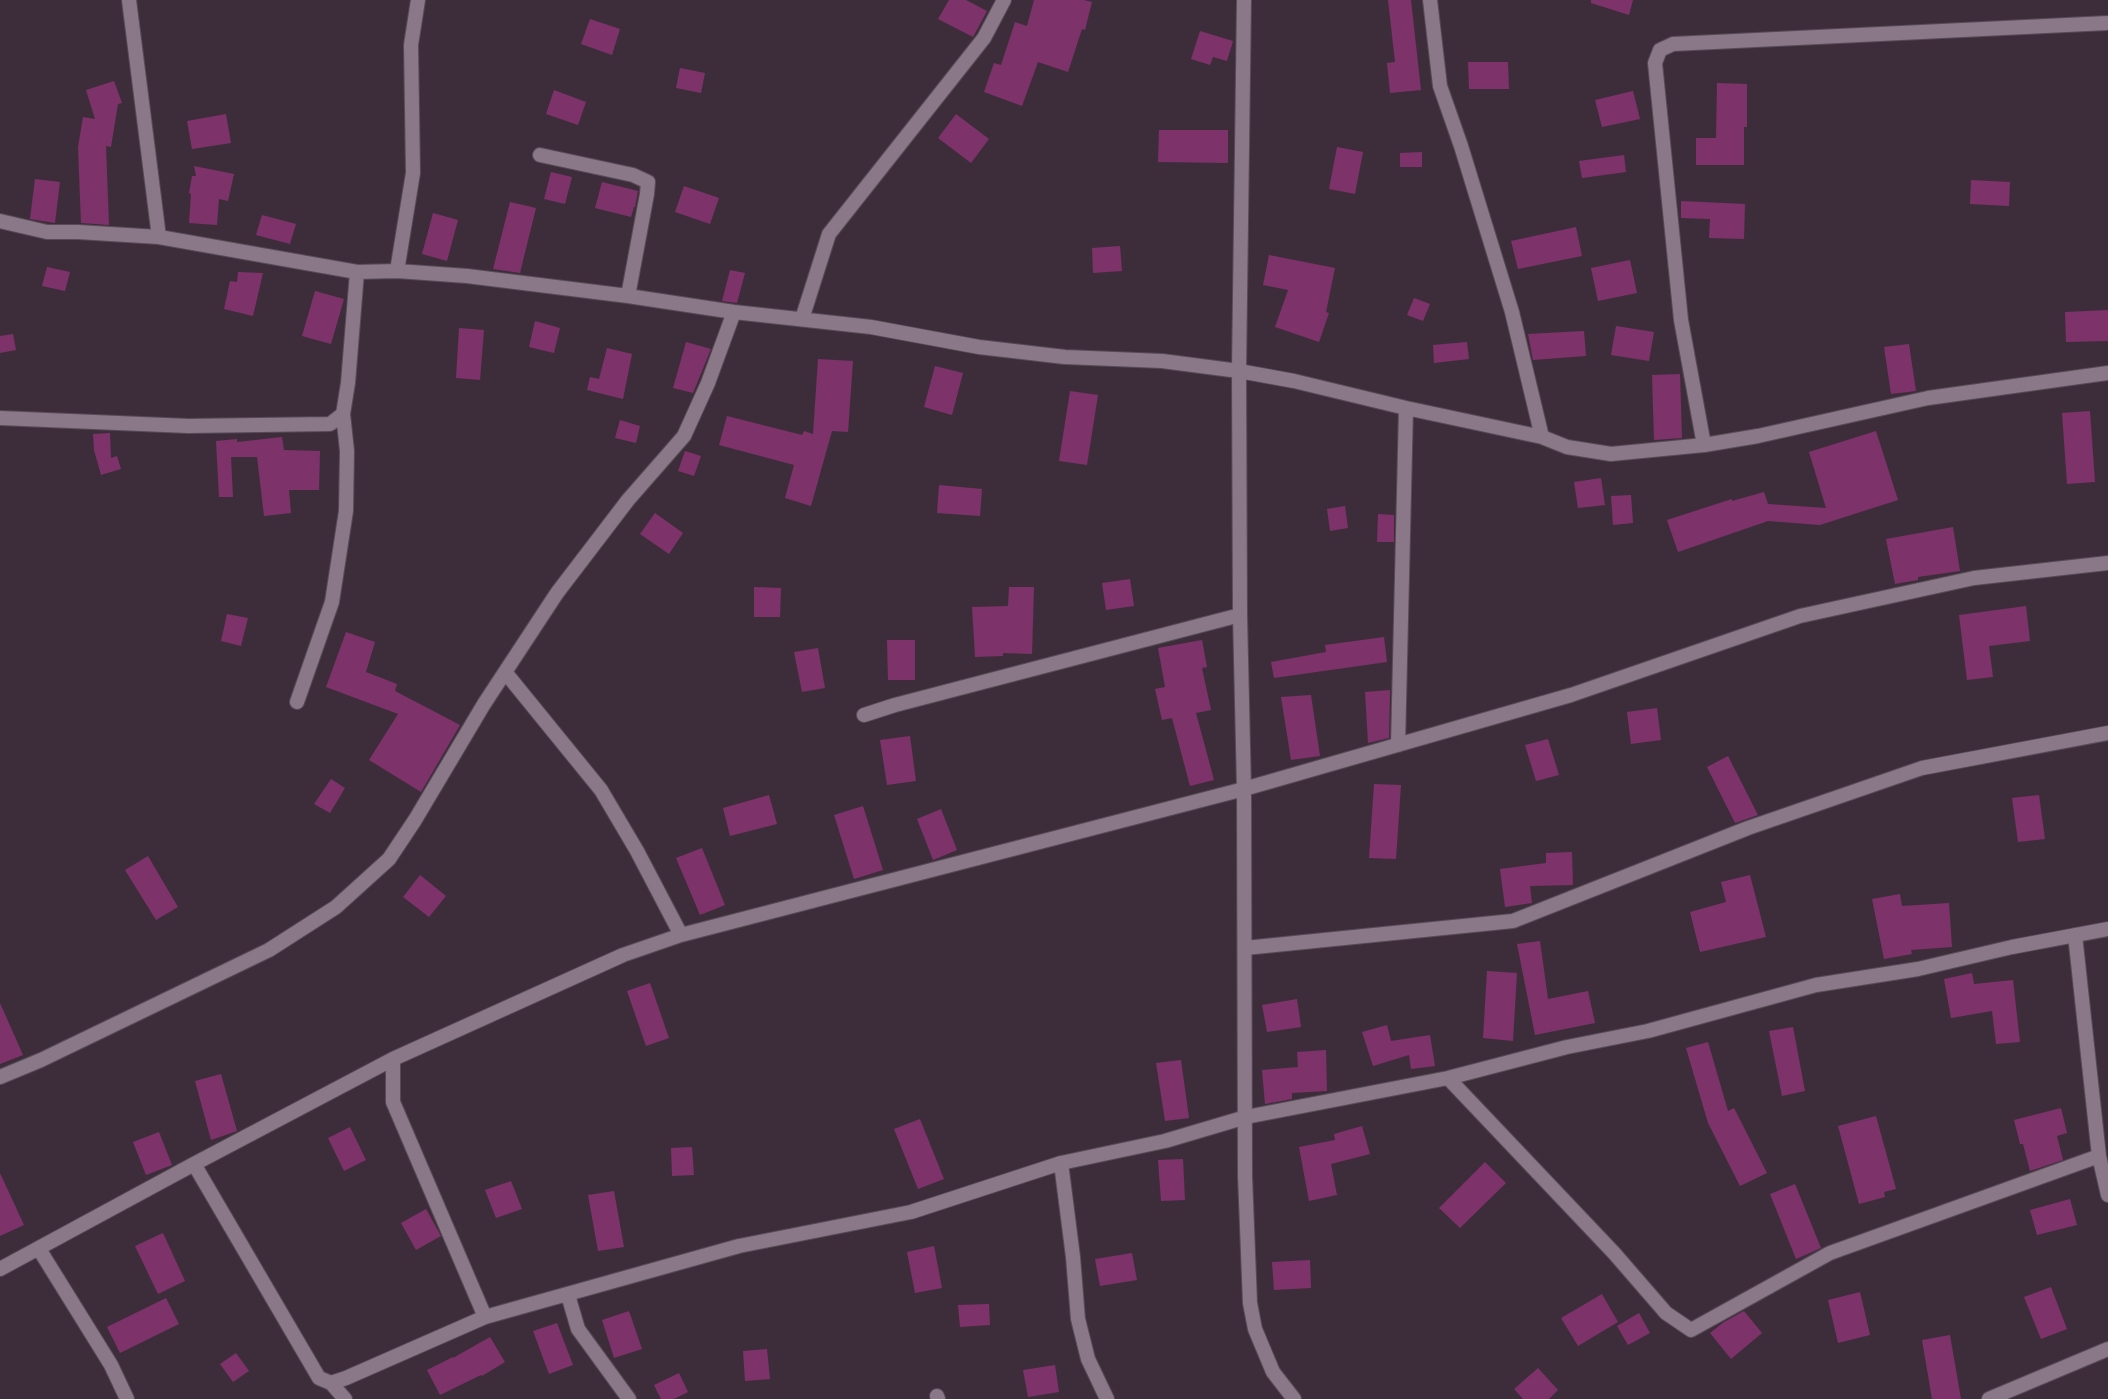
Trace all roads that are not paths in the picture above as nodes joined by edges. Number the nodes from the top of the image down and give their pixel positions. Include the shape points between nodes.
1 (129, 0) edge
2 (418, 0) edge
3 (1004, 0) edge
4 (1244, 0) edge
5 (1430, 0) edge
6 (2108, 23) edge
7 (540, 155) dead end
8 (0, 221) edge
9 (159, 237) junction
10 (397, 271) junction
11 (357, 272) junction
12 (628, 296) junction
13 (734, 312) junction
14 (802, 320) junction
15 (1239, 370) junction
16 (2108, 373) edge
17 (1406, 408) junction
18 (343, 414) junction
19 (0, 418) edge
20 (1542, 437) junction
21 (1704, 445) junction
22 (2108, 563) edge
23 (1240, 615) junction
24 (505, 672) junction
25 (297, 702) dead end
26 (864, 715) dead end
27 (2108, 733) edge
28 (1398, 745) junction
29 (1244, 789) junction
30 (2108, 928) edge
31 (2075, 935) junction
32 (681, 936) junction
33 (1245, 948) junction
34 (393, 1059) junction
35 (0, 1077) edge
36 (1448, 1078) junction
37 (1246, 1117) junction
38 (2099, 1156) junction
39 (1061, 1163) junction
40 (194, 1164) junction
41 (2108, 1195) edge
42 (39, 1249) junction
43 (0, 1269) edge
44 (568, 1295) junction
45 (485, 1317) junction
46 (2108, 1349) edge
47 (331, 1383) junction
48 (127, 1399) edge
49 (345, 1399) edge
50 (629, 1399) edge
51 (1107, 1399) edge
52 (1294, 1399) edge
53 (1989, 1399) edge

1 - 9 street
2 - 10 street via 411,45 413,173
3 - 14 street via 984,38 829,234
4 - 15 street
5 - 20 street via 1440,86 1512,312
6 - 21 street via 1673,44 1660,50 1655,63 1681,320
7 - 12 street via 633,175 648,182
8 - 9 street via 47,232
9 - 11 street
10 - 11 street
10 - 12 street
11 - 18 street
12 - 13 street
13 - 14 street
13 - 24 street via 684,436 628,500 564,584
14 - 15 street via 1065,357 1162,361
15 - 17 street
15 - 23 street
16 - 21 street via 1928,398
17 - 20 street
17 - 28 street
18 - 19 street via 330,424 188,426
18 - 25 street via 346,511 332,602
20 - 21 street via 1567,447 1611,454
22 - 28 street via 1974,578 1800,616 1571,695
23 - 26 street
23 - 29 street
24 - 32 street via 601,790
24 - 35 street via 389,859 336,907 269,950
27 - 33 street via 1922,768 1748,828 1513,921
28 - 29 street
29 - 32 street
29 - 33 street
30 - 31 street
31 - 36 street via 1918,969 1816,985 1648,1031
31 - 38 street
32 - 34 street via 622,955
33 - 37 street
34 - 40 street
34 - 45 street via 393,1102
36 - 37 street
36 - 38 street via 1666,1312 1691,1330 1830,1253
37 - 39 street via 1165,1141
37 - 52 street via 1250,1303 1255,1329 1273,1372
38 - 41 street
39 - 44 street via 911,1212 739,1246
39 - 51 street via 1078,1318 1088,1359
40 - 42 street
40 - 47 street via 318,1378
42 - 43 street
42 - 48 street via 111,1365
44 - 45 street
44 - 50 street via 578,1329
45 - 47 street
46 - 53 street
47 - 49 street

